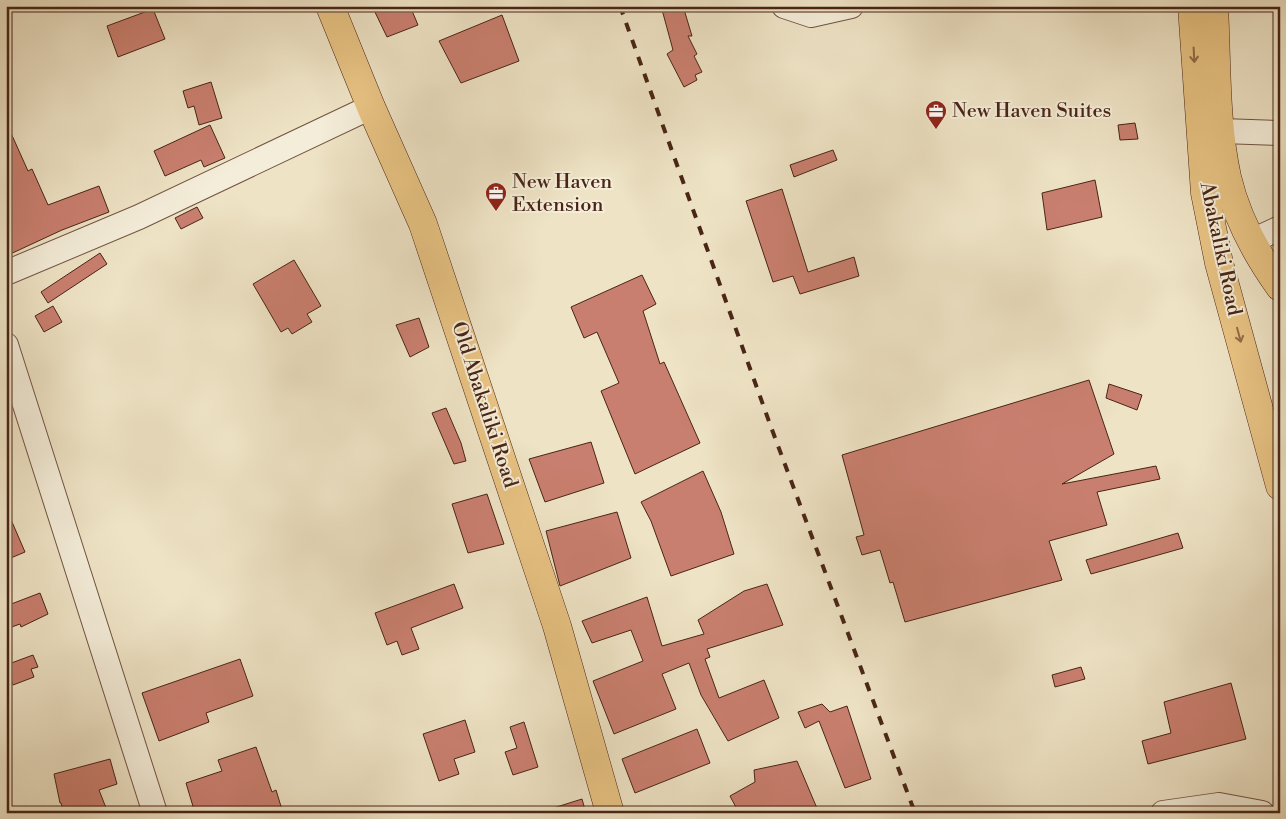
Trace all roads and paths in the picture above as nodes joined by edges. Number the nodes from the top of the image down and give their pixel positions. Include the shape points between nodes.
1 (330, 6) edge
2 (784, 6) edge
3 (851, 6) edge
4 (1192, 6) edge
5 (1214, 6) edge
6 (371, 107) junction
7 (1222, 131) junction
8 (1280, 133) edge
9 (1280, 228) edge
10 (1252, 241) junction
11 (6, 273) edge
12 (1280, 287) edge
13 (6, 346) edge
14 (1280, 486) edge
15 (155, 813) edge
16 (610, 813) edge
17 (1163, 813) edge
18 (1262, 813) edge

1 - 6 main road, Old Abakaliki Road
2 - 3 street via 811,14
4 -> 14 main road, Abakaliki Road via 1205,193 1219,263
5 - 7 main road, Abakaliki Road
6 - 11 street via 139,217
6 - 16 main road, Old Abakaliki Road via 423,224 456,321 557,626
7 - 8 street
7 - 10 main road, Abakaliki Road via 1227,177
9 - 10 street
10 - 12 main road, Abakaliki Road
13 - 15 street
17 - 18 street via 1219,805

